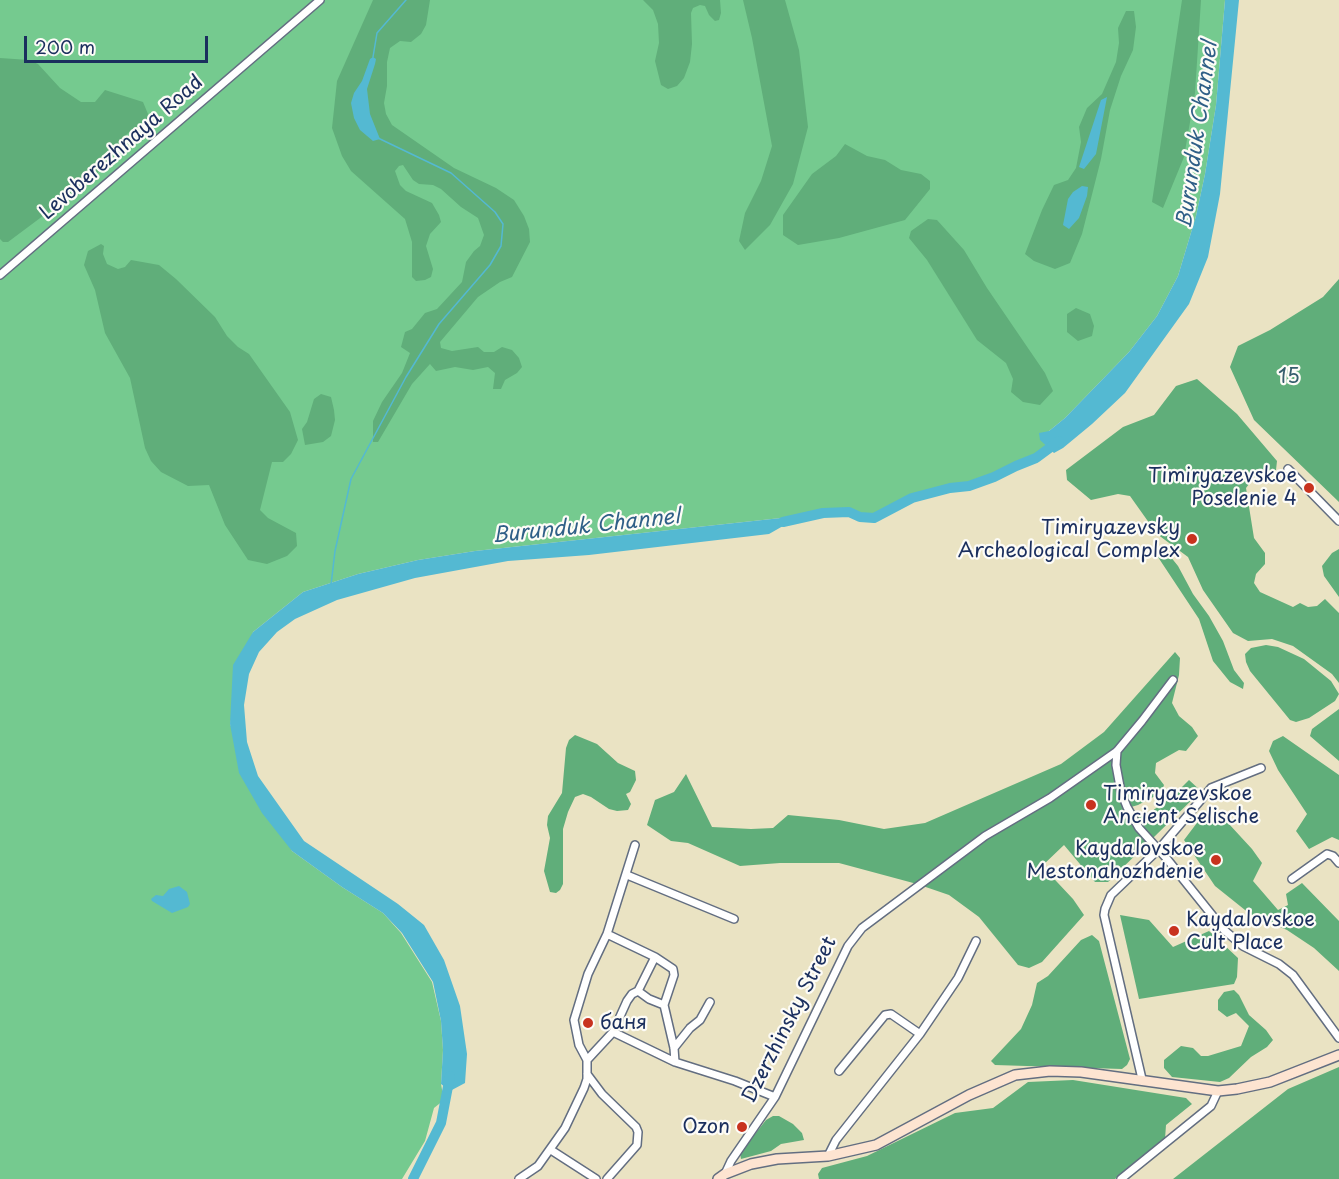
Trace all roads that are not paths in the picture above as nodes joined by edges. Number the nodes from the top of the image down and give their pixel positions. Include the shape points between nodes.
1 (320, 0) edge
2 (0, 275) edge
3 (1288, 469) dead end
4 (1339, 521) edge
5 (1173, 680) dead end
6 (1117, 751) junction
7 (1261, 768) dead end
8 (635, 845) dead end
9 (1159, 849) junction
10 (1339, 863) edge
11 (627, 875) junction
12 (1292, 879) dead end
13 (734, 919) dead end
14 (607, 934) junction
15 (976, 941) dead end
16 (655, 957) junction
17 (638, 991) junction
18 (710, 1002) dead end
19 (664, 1005) junction
20 (613, 1032) junction
21 (920, 1034) junction
22 (1338, 1034) edge
23 (674, 1048) junction
24 (1339, 1055) edge
25 (587, 1060) junction
26 (675, 1062) junction
27 (839, 1071) dead end
28 (587, 1074) junction
29 (1142, 1079) junction
30 (1218, 1090) junction
31 (775, 1097) junction
32 (551, 1150) junction
33 (828, 1156) junction
34 (721, 1176) edge
35 (519, 1179) edge
36 (596, 1179) edge
37 (607, 1179) edge
38 (1121, 1179) edge

1 - 2 street, Levoberezhnaya Road
3 - 4 street
5 - 6 street, Dzerzhinsky Street
6 - 9 street via 1118,779 1126,807
6 - 31 street, Dzerzhinsky Street via 1050,798 985,836 871,919 854,938
7 - 9 street via 1211,788
8 - 11 street
9 - 22 street via 1229,935 1289,971
9 - 29 street via 1111,895 1104,915
10 - 12 street via 1327,854
11 - 13 street
11 - 14 street
14 - 16 street
14 - 25 street via 588,974 574,1020
15 - 21 street via 958,978
16 - 17 street
16 - 19 street via 671,966 674,975
17 - 19 street
17 - 20 street via 627,1001
18 - 23 street via 700,1020
19 - 23 street
20 - 25 street
20 - 26 street
21 - 27 street via 891,1014 885,1015
21 - 33 street via 836,1140
23 - 26 street
24 - 30 street via 1270,1082
25 - 28 street
26 - 31 street
28 - 32 street via 581,1098
28 - 37 street via 638,1132 637,1145
29 - 30 street
29 - 33 street via 1065,1071 1015,1075 876,1145
30 - 38 street via 1211,1106
31 - 34 street, Dzerzhinsky Street
32 - 35 street via 538,1166
32 - 36 street
33 - 34 street via 751,1164

